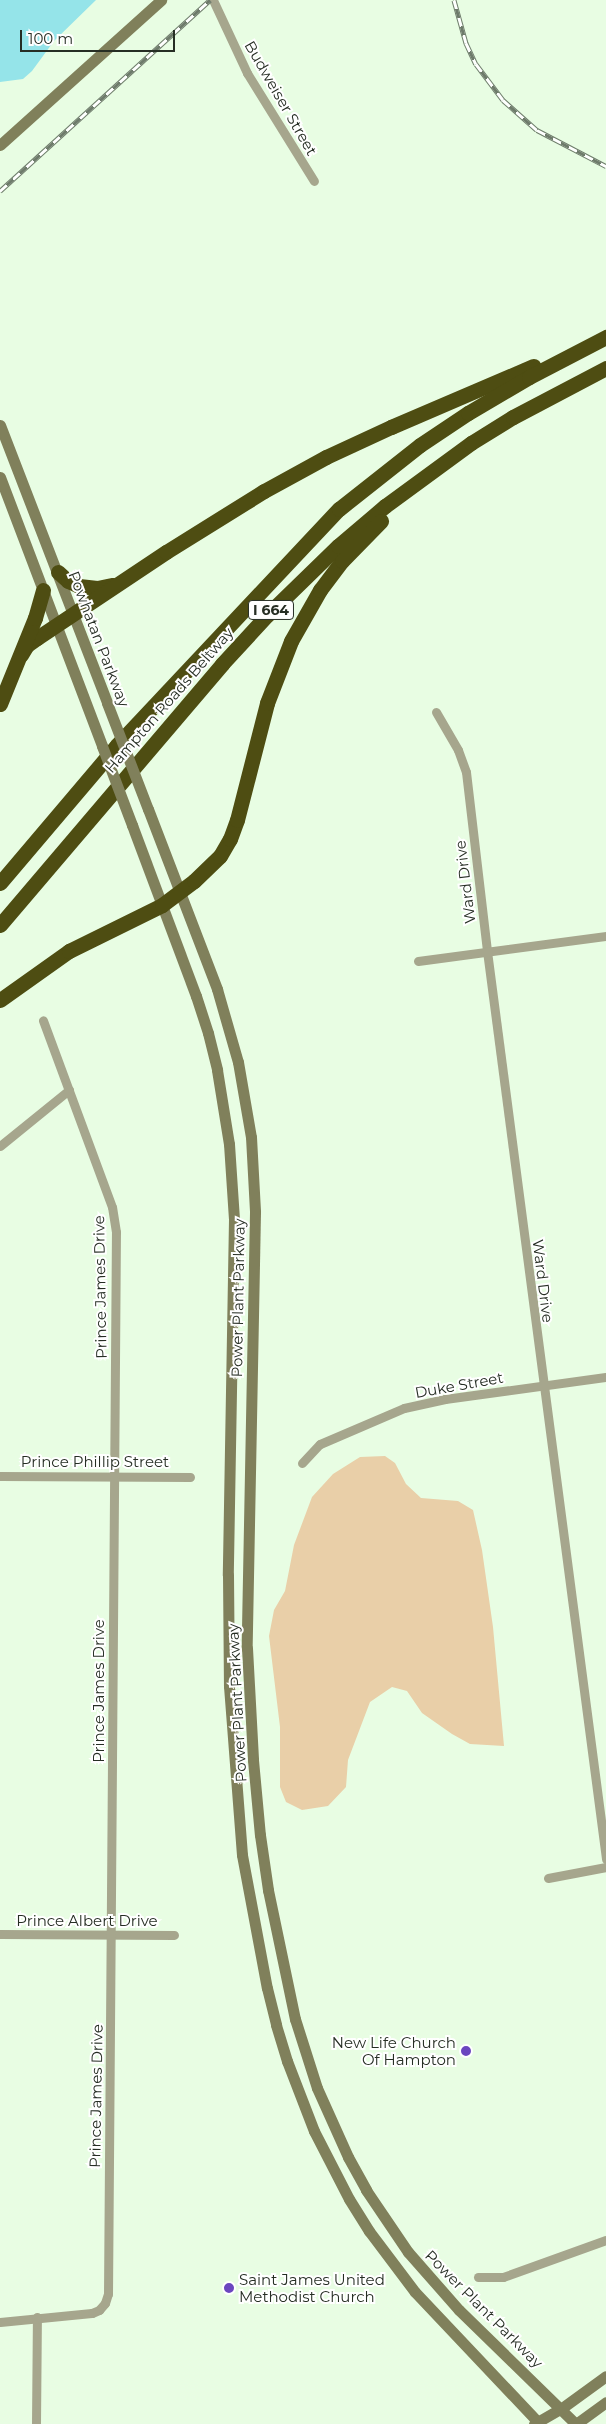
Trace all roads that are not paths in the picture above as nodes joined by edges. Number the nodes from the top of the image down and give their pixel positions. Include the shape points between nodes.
1 (161, 0) edge
2 (213, 0) edge
3 (0, 145) edge
4 (314, 181) dead end
5 (606, 337) edge
6 (606, 368) edge
7 (0, 425) edge
8 (4, 442) edge
9 (431, 471) junction
10 (0, 477) edge
11 (58, 572) junction
12 (117, 584) junction
13 (43, 590) junction
14 (74, 614) junction
15 (58, 626) junction
16 (21, 655) junction
17 (0, 704) edge
18 (436, 712) dead end
19 (0, 883) edge
20 (181, 892) junction
21 (162, 905) junction
22 (0, 925) edge
23 (606, 936) edge
24 (487, 951) junction
25 (418, 961) dead end
26 (0, 1000) edge
27 (43, 1020) dead end
28 (69, 1090) junction
29 (0, 1146) edge
30 (606, 1377) edge
31 (542, 1386) junction
32 (302, 1463) dead end
33 (0, 1476) edge
34 (115, 1476) junction
35 (190, 1477) dead end
36 (606, 1859) edge
37 (606, 1867) edge
38 (548, 1878) dead end
39 (0, 1934) edge
40 (111, 1935) junction
41 (174, 1935) dead end
42 (606, 2240) edge
43 (478, 2277) dead end
44 (37, 2317) junction
45 (0, 2322) edge
46 (606, 2376) edge
47 (606, 2402) edge
48 (562, 2408) junction
49 (537, 2423) edge
50 (36, 2424) edge
51 (576, 2424) edge

1 - 3 main road
2 - 4 street, Budweiser Street via 247,73
5 - 12 highway via 498,380 326,458 264,491
5 - 19 highway, Hampton Roads Beltway / I 664 via 468,413 420,445 339,509 117,745
6 - 9 highway, Hampton Roads Beltway / I 664 via 513,417
7 - 8 main road, Powhatan Parkway
8 - 11 main road, Powhatan Parkway
9 - 20 highway via 342,561 310,606 290,641 274,681 230,839 220,856
9 - 22 highway, Hampton Roads Beltway / I 664 via 338,546 266,615
10 - 13 main road
11 - 12 highway via 79,586 97,588
11 - 14 main road, Powhatan Parkway
12 - 14 highway
13 - 15 main road
13 - 16 highway
14 - 15 highway
14 - 20 main road, Powhatan Parkway, bridge
15 - 16 highway via 27,645
15 - 21 main road, bridge
16 - 17 highway
18 - 24 street, Ward Drive via 458,750 466,772
20 - 21 highway
20 - 48 main road, Power Plant Parkway via 228,1026 246,1100 251,1137 255,1212 247,1648 260,1835 295,2019 331,2122 366,2190 392,2229 432,2282
21 - 26 highway via 69,951
21 - 49 main road, Power Plant Parkway via 208,1033 229,1144 234,1228 229,1686 242,1855 272,2006 287,2061 314,2131 369,2231 415,2292
23 - 24 street
24 - 25 street
24 - 31 street, Ward Drive
27 - 28 street, Prince James Drive
28 - 29 street
28 - 34 street, Prince James Drive via 114,1218
30 - 31 street, Duke Street
31 - 32 street, Duke Street via 404,1408 320,1444
31 - 36 street, Ward Drive
33 - 34 street, Prince Phillip Street
34 - 35 street, Prince Phillip Street
34 - 40 street, Prince James Drive
37 - 38 street
39 - 40 street, Prince Albert Drive
40 - 41 street, Prince Albert Drive
40 - 44 street, Prince James Drive via 108,2294 105,2303 92,2313
42 - 43 street via 503,2277
44 - 45 street, Prince James Drive
44 - 50 street
46 - 48 main road
47 - 51 main road
48 - 49 main road
48 - 51 main road, Power Plant Parkway

